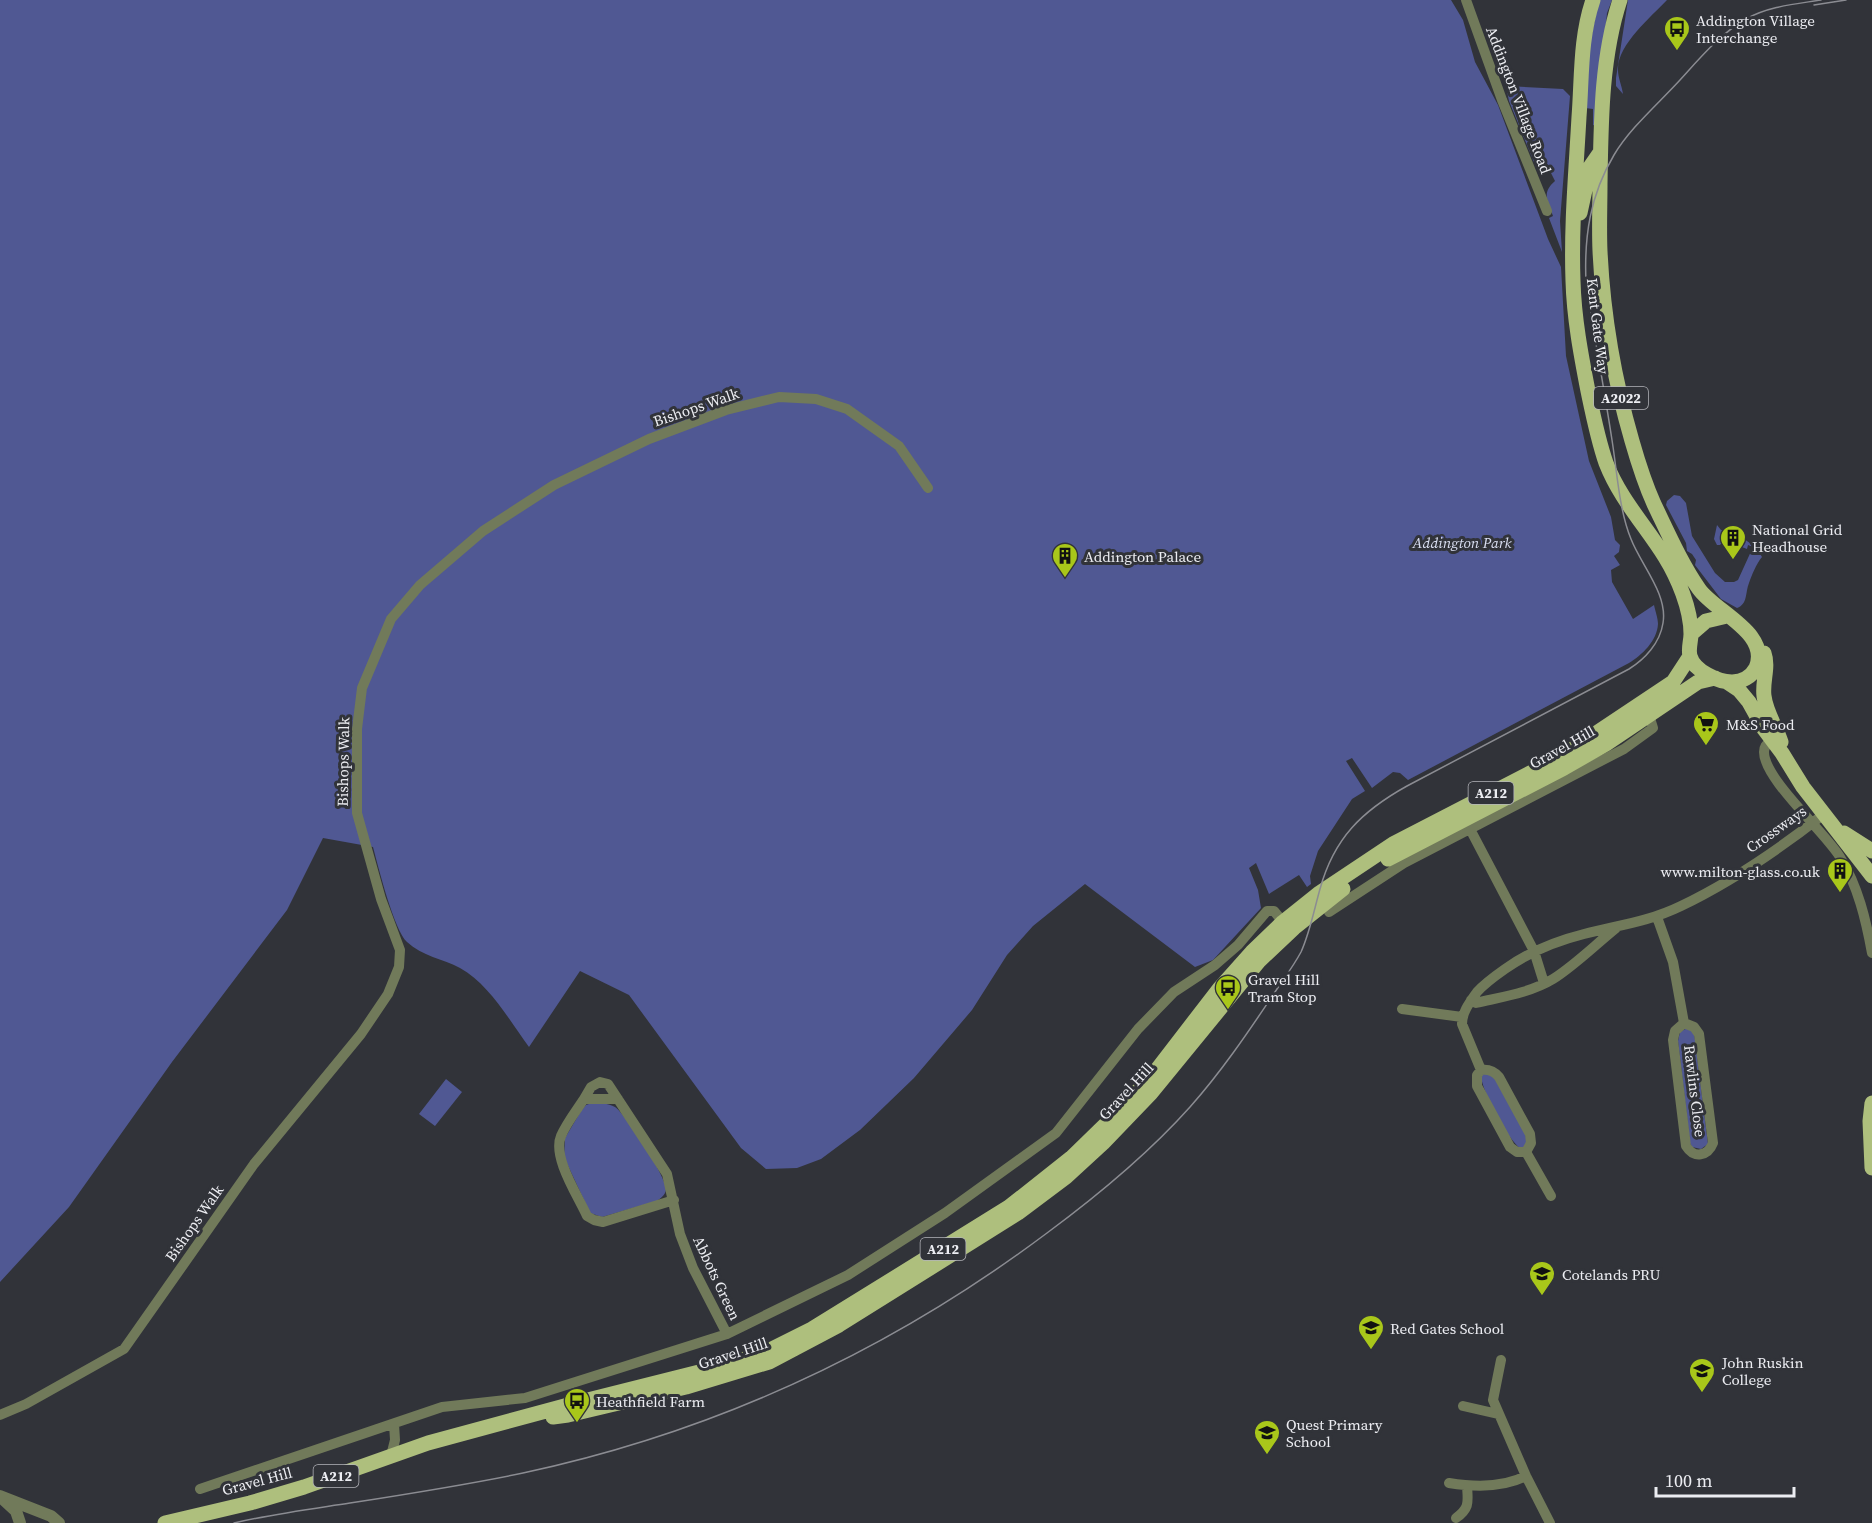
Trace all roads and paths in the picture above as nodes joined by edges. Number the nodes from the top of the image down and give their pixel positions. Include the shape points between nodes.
1 (1466, 0) edge
2 (1593, 0) edge
3 (1620, 0) edge
4 (1600, 153) junction
5 (1547, 179) dead end
6 (1535, 183) junction
7 (1547, 211) dead end
8 (1573, 226) junction
9 (928, 488) dead end
10 (1727, 616) junction
11 (1691, 634) junction
12 (1753, 639) junction
13 (1690, 656) junction
14 (1721, 680) junction
15 (1650, 718) junction
16 (1771, 740) junction
17 (1782, 753) junction
18 (1819, 819) junction
19 (1834, 826) junction
20 (1470, 829) junction
21 (1872, 851) edge
22 (1871, 872) edge
23 (1357, 886) junction
24 (1329, 912) dead end
25 (1279, 917) junction
26 (1657, 917) junction
27 (1616, 928) junction
28 (1534, 951) junction
29 (1872, 953) edge
30 (1544, 983) junction
31 (1472, 1000) junction
32 (1402, 1009) dead end
33 (1462, 1017) junction
34 (1684, 1023) junction
35 (1481, 1070) junction
36 (618, 1099) junction
37 (584, 1100) junction
38 (1872, 1103) edge
39 (1526, 1152) junction
40 (1872, 1168) edge
41 (1551, 1196) dead end
42 (674, 1200) junction
43 (727, 1334) junction
44 (1501, 1359) dead end
45 (1463, 1406) dead end
46 (1498, 1414) junction
47 (0, 1415) edge
48 (505, 1422) junction
49 (394, 1424) junction
50 (391, 1456) junction
51 (1526, 1476) junction
52 (1449, 1483) dead end
53 (1467, 1486) junction
54 (200, 1489) dead end
55 (0, 1496) edge
56 (1456, 1518) dead end
57 (20, 1523) edge
58 (59, 1523) edge
59 (165, 1523) edge
60 (1550, 1523) edge

1 - 6 street, Addington Village Road
2 - 8 main road, Kent Gate Way / A2022 via 1582,48
3 - 4 main road, Kent Gate Way / A2022 via 1610,39
4 - 8 main road via 1590,167 1582,207
4 - 10 main road, Kent Gate Way / A2022 via 1602,280 1626,418 1648,492 1681,559 1702,594
5 - 6 street
6 - 7 street, Addington Village Road
8 - 11 main road, Kent Gate Way / A2022 via 1573,283 1581,355 1603,453 1620,493 1674,573 1688,612
9 - 47 street, Bishops Walk via 898,446 847,409 816,399 779,397 726,410 649,439 554,485 483,531 420,585 391,619 362,688 357,729 357,813 400,950 399,967 388,994 361,1034 255,1164 124,1349
10 - 11 main road via 1706,621
10 - 12 main road via 1744,627
11 - 13 main road
12 - 14 main road via 1758,655 1755,669 1743,681
12 - 17 main road via 1767,662 1765,703 1781,740
13 - 14 main road via 1696,667
13 - 25 main road, Gravel Hill / A212 via 1673,682 1559,758 1393,844
14 - 15 main road, Gravel Hill / A212 via 1698,682
14 - 16 main road via 1742,693
15 - 20 street, Gravel Hill via 1650,732
15 - 23 main road, Gravel Hill / A212 via 1564,768 1400,853
16 - 17 main road
16 - 18 street via 1764,748 1768,765 1782,787
17 - 18 main road
18 - 19 main road
18 - 26 street, Crossways via 1702,896
18 - 29 street via 1852,879 1866,918
19 - 21 main road
19 - 22 main road
20 - 23 street, Gravel Hill
20 - 28 street
23 - 24 street, Gravel Hill
23 - 48 main road, Gravel Hill / A212 via 1314,910 1259,961 1151,1093 1094,1152 1044,1195 992,1231 811,1341 769,1362 686,1387 568,1415
25 - 43 street, Gravel Hill via 1270,910 1262,915 1238,945 1174,992 1138,1029 1056,1133 945,1213 848,1275
25 - 48 main road, Gravel Hill / A212 via 1170,1053 1110,1120 1051,1176 993,1218 812,1329 772,1349 731,1364
26 - 27 street, Crossways
26 - 34 street, Rawlins Close via 1673,962
27 - 28 street, Crossways via 1585,933
27 - 30 street, Crossways
28 - 30 street
28 - 31 street, Crossways via 1487,982
30 - 31 street, Crossways via 1476,1003
31 - 33 street, Crossways
32 - 33 street
33 - 35 street
34 - 34 street, Rawlins Close via 1699,1034 1713,1143 1708,1152 1700,1155 1686,1146 1673,1040 1675,1031
35 - 39 street via 1476,1086 1510,1147
35 - 39 street via 1497,1074 1515,1105 1532,1139
36 - 37 street
36 - 37 street, Abbots Green via 608,1084 600,1082 591,1087
36 - 42 street, Abbots Green via 667,1174
37 - 42 street, Abbots Green via 558,1147 587,1216 603,1221
38 - 40 main road
39 - 41 street
42 - 43 street, Abbots Green via 680,1234 693,1268
43 - 49 street, Gravel Hill via 525,1398 442,1407
44 - 46 street via 1502,1382 1493,1400
45 - 46 street
46 - 51 street
48 - 50 main road, Gravel Hill / A212
49 - 50 street
49 - 54 street, Gravel Hill
50 - 59 main road, Gravel Hill / A212 via 304,1487
51 - 53 street via 1515,1482
51 - 60 street
52 - 53 street
53 - 56 street via 1468,1503
55 - 57 street via 16,1511
55 - 58 street via 51,1516

